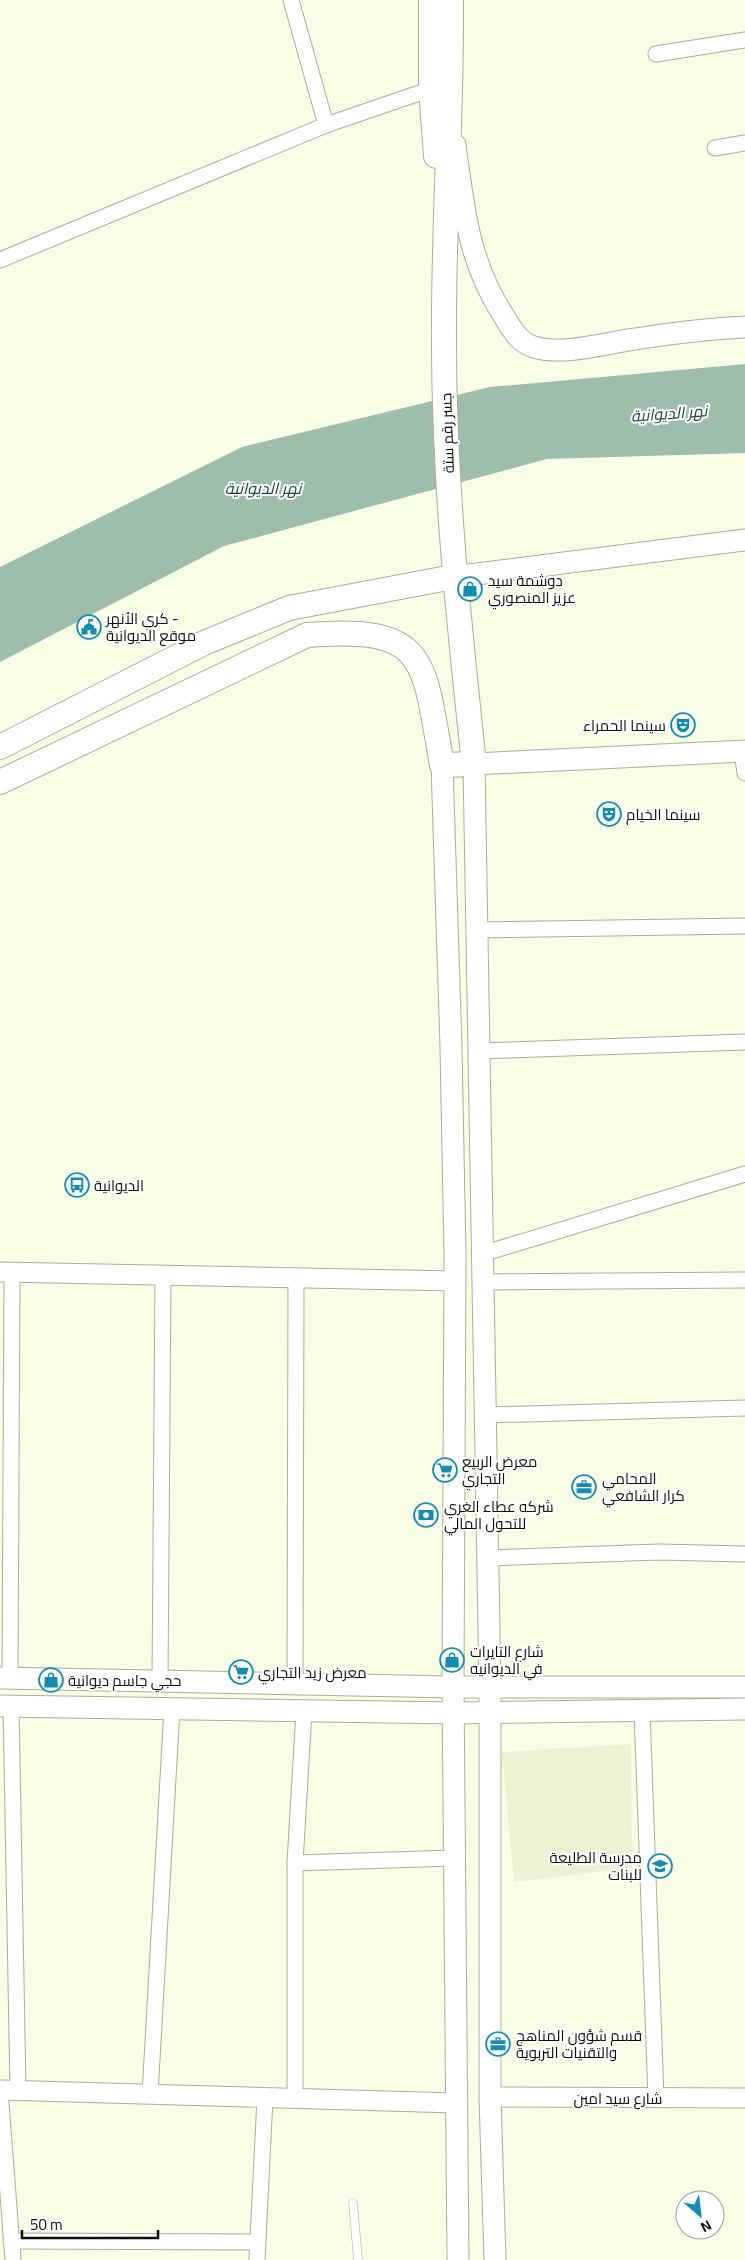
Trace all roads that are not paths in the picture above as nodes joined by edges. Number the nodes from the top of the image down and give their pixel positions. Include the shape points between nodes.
1 (291, 0) edge
2 (431, 0) edge
3 (451, 0) edge
4 (745, 40) edge
5 (656, 54) dead end
6 (431, 89) junction
7 (451, 111) junction
8 (326, 125) junction
9 (745, 143) edge
10 (715, 148) dead end
11 (0, 260) edge
12 (445, 263) junction
13 (745, 327) edge
14 (745, 540) edge
15 (453, 576) junction
16 (42, 726) junction
17 (0, 747) edge
18 (744, 752) edge
19 (55, 754) junction
20 (474, 764) junction
21 (442, 765) junction
22 (745, 773) edge
23 (0, 782) edge
24 (745, 926) edge
25 (477, 930) junction
26 (745, 1042) edge
27 (479, 1051) junction
28 (745, 1174) edge
29 (482, 1254) junction
30 (6, 1272) edge
31 (163, 1276) junction
32 (296, 1279) junction
33 (745, 1280) edge
34 (455, 1281) junction
35 (483, 1282) junction
36 (745, 1408) edge
37 (485, 1415) junction
38 (745, 1554) edge
39 (488, 1558) junction
40 (5, 1678) edge
41 (160, 1682) junction
42 (295, 1684) junction
43 (490, 1687) junction
44 (745, 1687) edge
45 (453, 1688) junction
46 (5, 1706) edge
47 (172, 1708) junction
48 (745, 1709) edge
49 (304, 1710) junction
50 (642, 1711) junction
51 (453, 1713) junction
52 (489, 1713) junction
53 (454, 1858) junction
54 (295, 1863) junction
55 (9, 2090) edge
56 (150, 2094) junction
57 (266, 2098) junction
58 (490, 2098) junction
59 (656, 2098) junction
60 (745, 2098) edge
61 (295, 2099) junction
62 (456, 2103) junction
63 (353, 2203) dead end
64 (5, 2218) edge
65 (11, 2241) junction
66 (257, 2242) junction
67 (13, 2260) edge
68 (257, 2260) edge
69 (358, 2260) edge
70 (458, 2260) edge
71 (495, 2260) edge

1 - 8 street
2 - 6 main road
3 - 7 main road
4 - 5 street
6 - 8 street
6 - 12 main road
7 - 12 main road
7 - 13 main road via 472,251 498,307 514,332 527,344 551,350 569,349
8 - 11 street
9 - 10 street
12 - 15 main road, جسر رقم ستة via 444,344
14 - 15 main road
15 - 16 main road via 289,608 204,643
15 - 20 main road, جسر رقم ستة
16 - 17 main road
16 - 19 main road
18 - 20 main road
18 - 22 street
19 - 21 main road via 307,635 346,632 374,634 394,640 412,652 428,685
19 - 23 main road
20 - 21 main road
20 - 25 main road
21 - 34 main road via 452,1047
24 - 25 street
25 - 27 main road
26 - 27 street
27 - 29 main road
28 - 29 street
29 - 35 main road
30 - 31 street
30 - 40 street
31 - 32 street
31 - 41 street
32 - 34 street
32 - 42 street
33 - 35 street
34 - 45 main road
35 - 37 main road
36 - 37 street
37 - 39 main road
38 - 39 street via 659,1552
39 - 43 main road
40 - 41 main road
41 - 42 main road
42 - 45 main road
43 - 44 main road
43 - 45 main road
43 - 52 main road
45 - 51 main road
46 - 47 main road
46 - 55 street
47 - 49 main road
47 - 56 street
48 - 50 main road
49 - 51 main road
49 - 54 street
50 - 52 main road
50 - 59 street
51 - 52 main road
51 - 53 main road
52 - 58 main road
53 - 54 street
53 - 62 main road
54 - 61 street
55 - 56 street
55 - 64 street
56 - 57 street
57 - 61 street
57 - 66 street
58 - 59 street, شارع سيد امين
58 - 71 main road
59 - 60 street, شارع سيد امين
61 - 62 street
62 - 70 main road
63 - 69 lane
64 - 65 street
65 - 66 street
65 - 67 street
66 - 68 street

